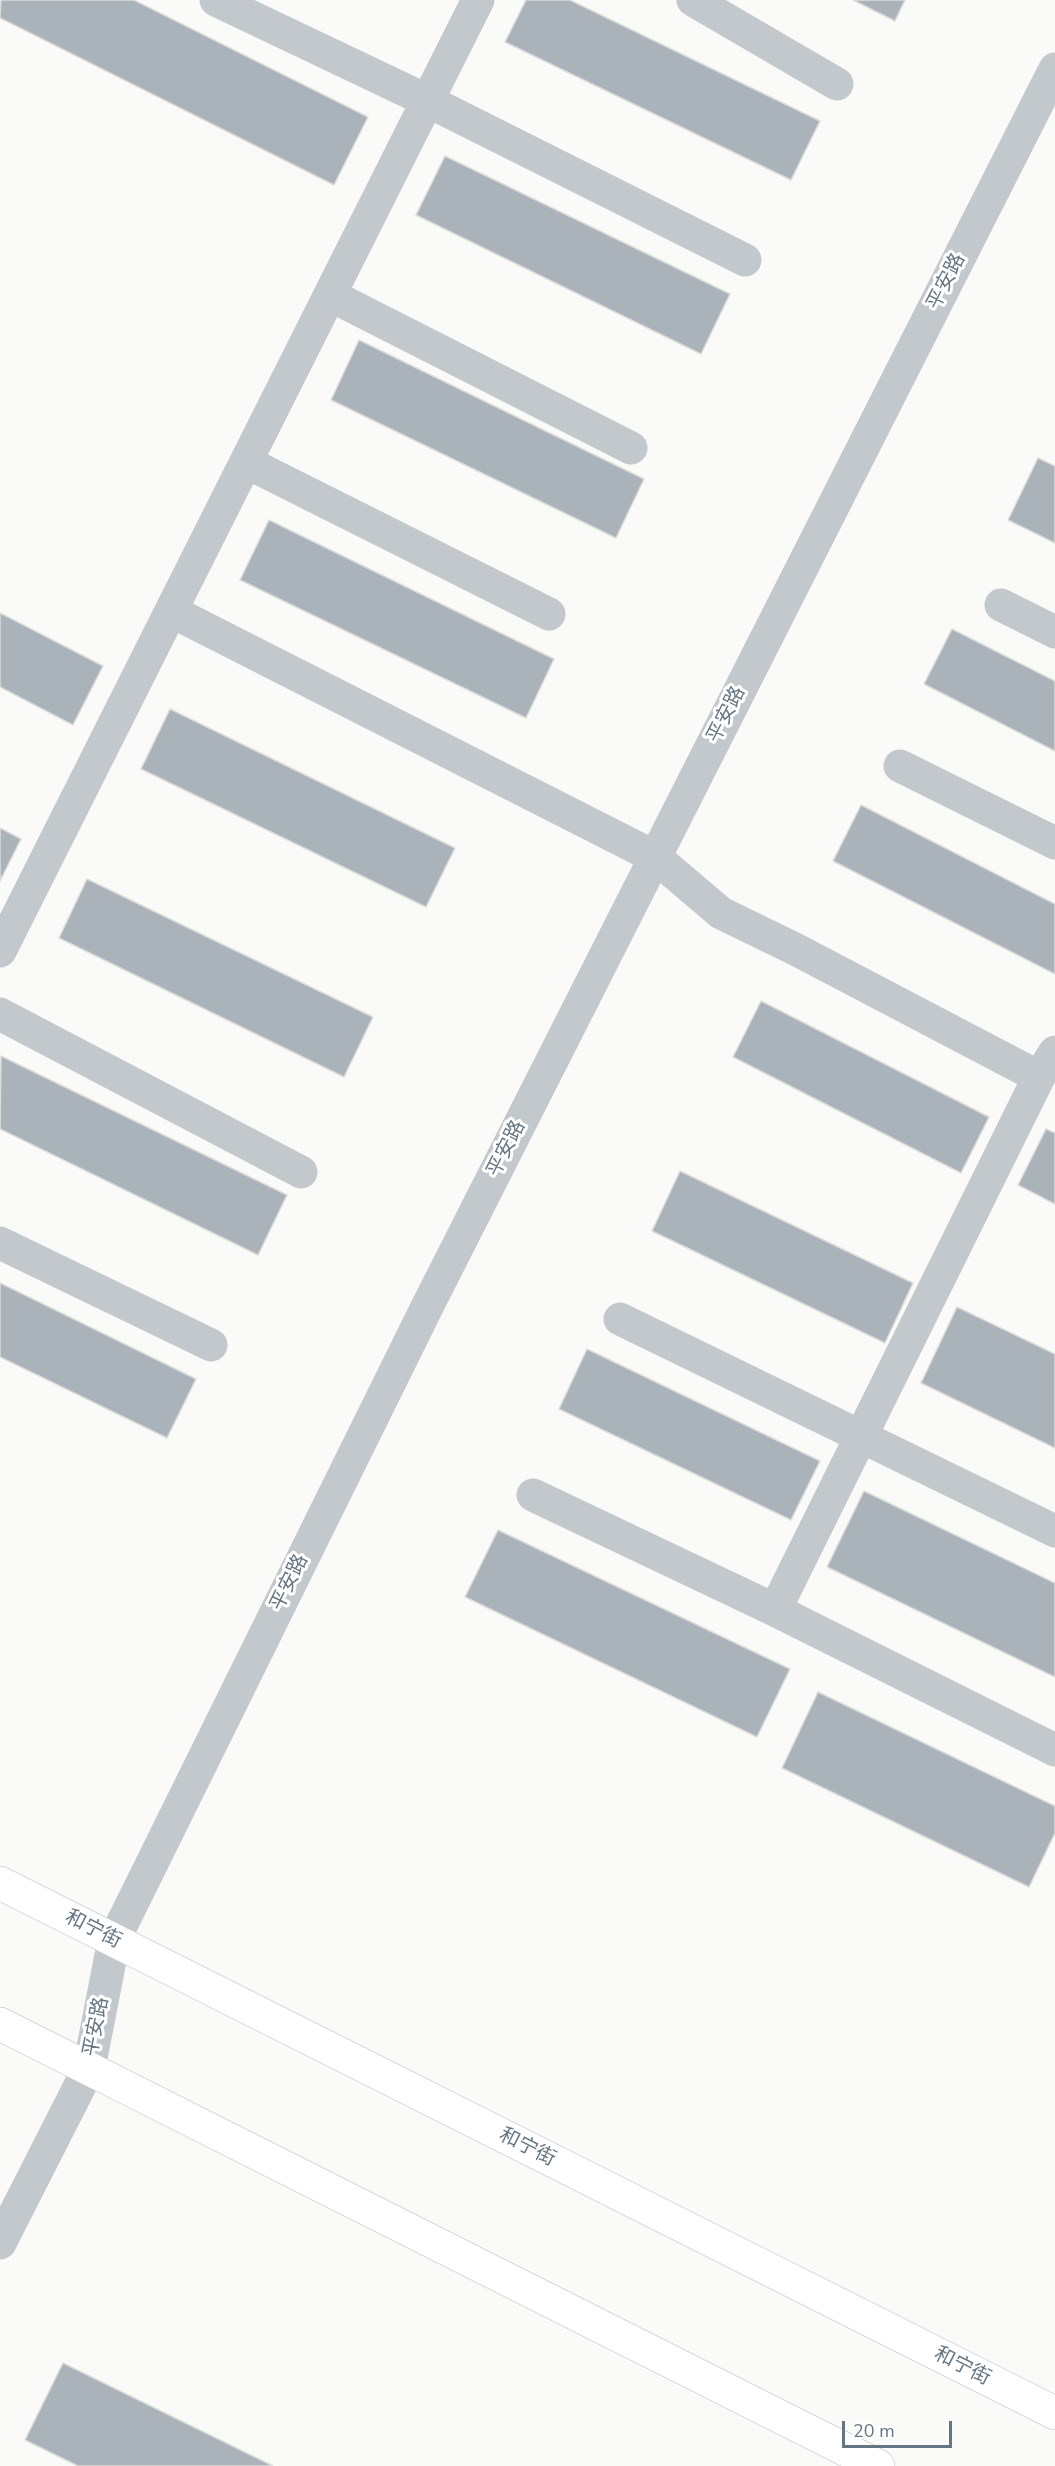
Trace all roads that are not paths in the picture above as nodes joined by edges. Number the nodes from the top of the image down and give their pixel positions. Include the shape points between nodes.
1 (216, 0) edge
2 (478, 0) edge
3 (693, 0) edge
4 (1055, 69) edge
5 (837, 84) dead end
6 (428, 101) junction
7 (745, 260) dead end
8 (330, 295) junction
9 (631, 448) dead end
10 (246, 462) junction
11 (1001, 605) dead end
12 (171, 611) junction
13 (549, 614) dead end
14 (1055, 632) edge
15 (900, 766) dead end
16 (1055, 843) edge
17 (655, 857) junction
18 (0, 951) edge
19 (0, 1014) edge
20 (1047, 1065) edge
21 (301, 1172) dead end
22 (0, 1243) edge
23 (620, 1319) dead end
24 (211, 1345) dead end
25 (861, 1436) junction
26 (533, 1494) dead end
27 (1055, 1531) edge
28 (775, 1610) junction
29 (1055, 1750) edge
30 (0, 1883) edge
31 (114, 1940) junction
32 (0, 2024) edge
33 (89, 2068) junction
34 (0, 2243) edge
35 (1055, 2413) edge
36 (878, 2466) edge

1 - 6 street
2 - 6 street
3 - 5 street
4 - 17 street, 平安路
6 - 7 street
6 - 8 street
8 - 9 street
8 - 10 street
10 - 12 street
10 - 13 street
11 - 14 street
12 - 17 street
12 - 18 street
15 - 16 street
17 - 20 street via 721,913
17 - 31 street, 平安路
19 - 21 street
20 - 25 street
22 - 24 street
23 - 25 street
25 - 27 street
25 - 28 street
26 - 28 street
28 - 29 street
30 - 31 main road, 和宁街
31 - 33 street, 平安路
31 - 35 main road, 和宁街
32 - 33 main road
33 - 34 street, 平安路
33 - 36 main road

